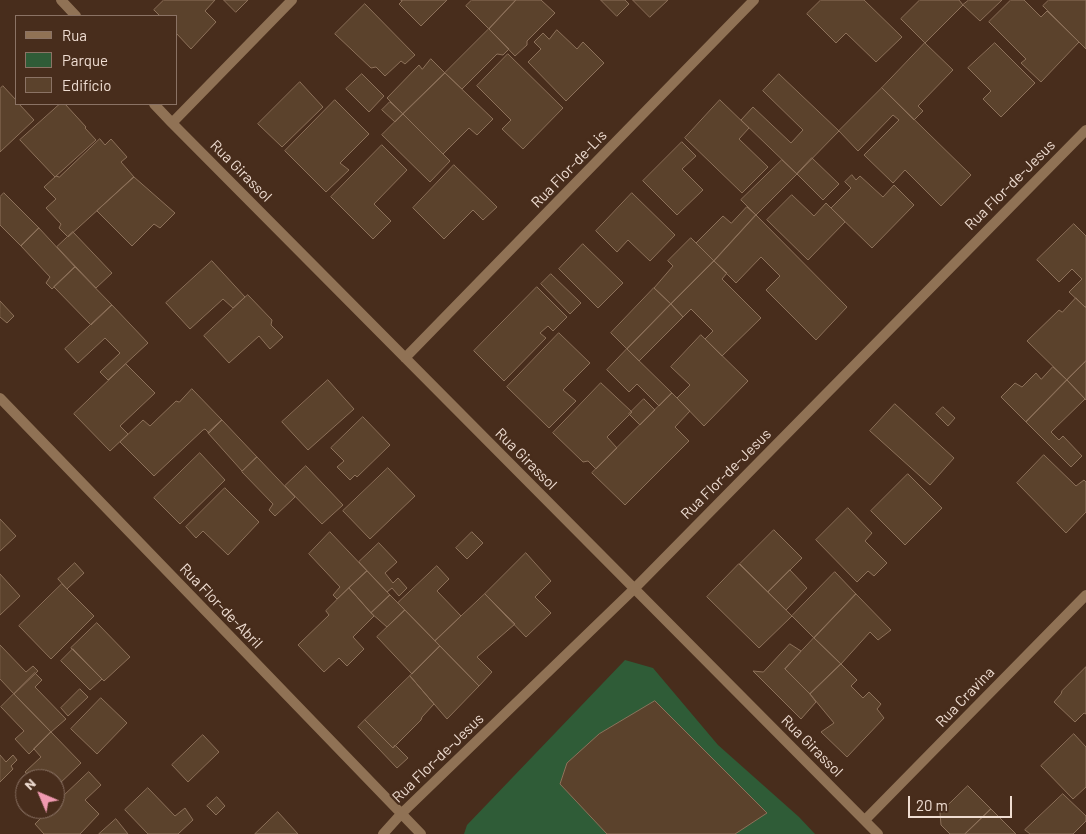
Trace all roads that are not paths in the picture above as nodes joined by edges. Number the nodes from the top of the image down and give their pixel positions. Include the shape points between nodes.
1 (61, 0) edge
2 (292, 0) edge
3 (754, 0) edge
4 (75, 15) edge
5 (155, 105) edge
6 (172, 123) junction
7 (1086, 130) edge
8 (405, 358) junction
9 (0, 398) edge
10 (634, 589) junction
11 (1086, 595) edge
12 (401, 814) junction
13 (865, 820) junction
14 (383, 834) edge
15 (421, 834) edge
16 (878, 834) edge

1 - 4 street
2 - 6 street
3 - 8 street, Rua Flor-de-Lis
5 - 6 street, Rua Girassol
6 - 8 street, Rua Girassol
7 - 10 street, Rua Flor-de-Jesus
8 - 10 street, Rua Girassol
9 - 12 street, Rua Flor-de-Abril
10 - 12 street, Rua Flor-de-Jesus
10 - 13 street, Rua Girassol
11 - 13 street, Rua Cravina
12 - 14 street, Rua Flor-de-Jesus
12 - 15 street, Rua Flor-de-Abril
13 - 16 street, Rua Girassol

